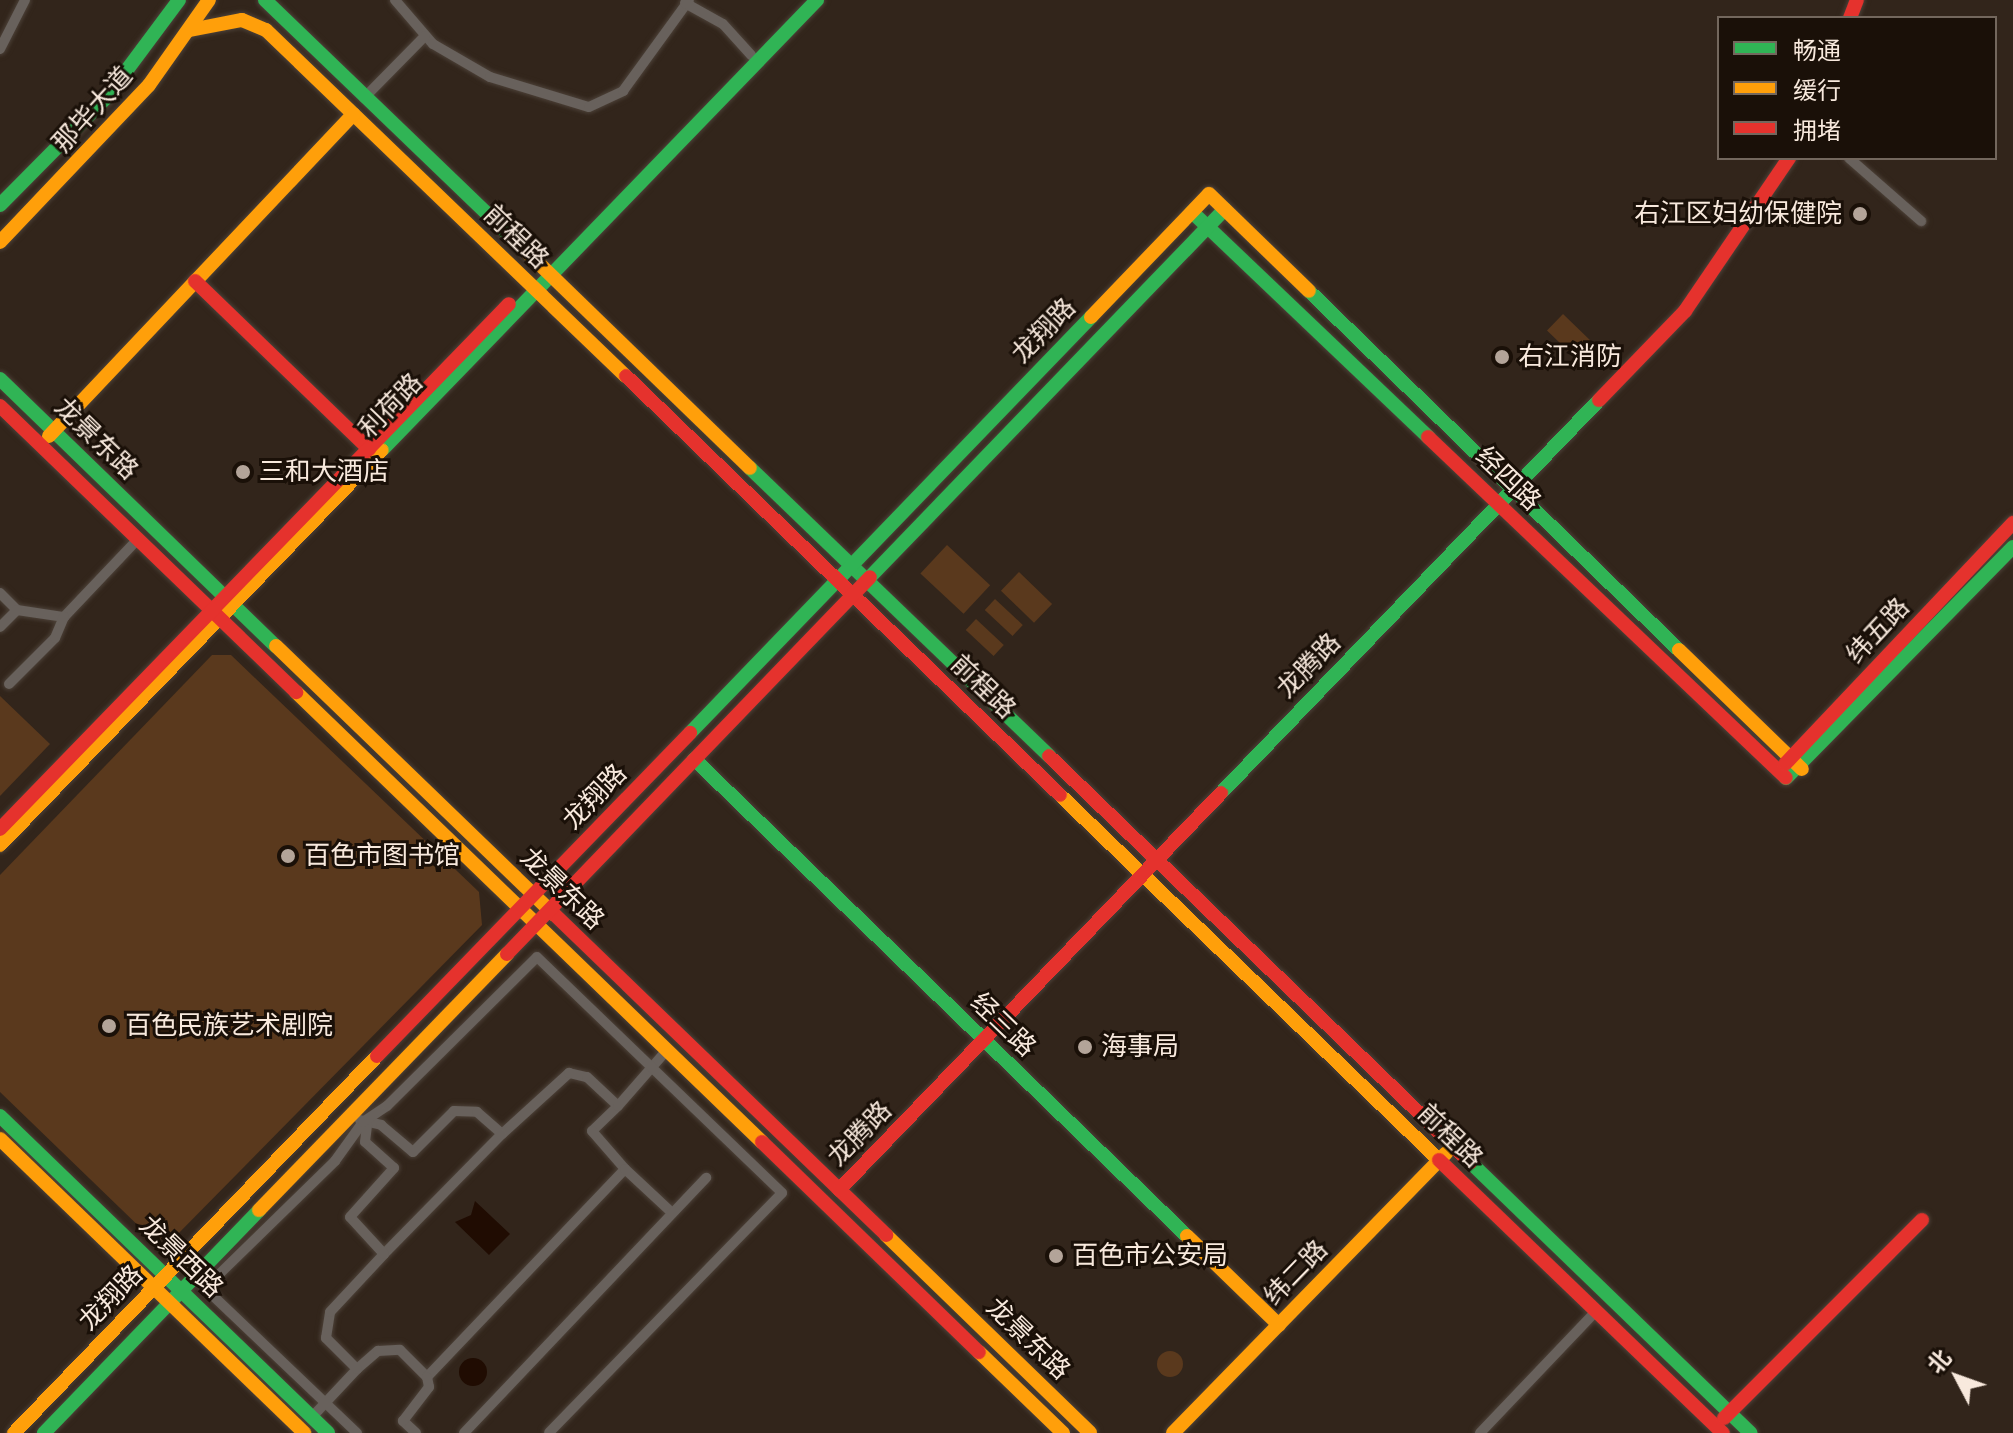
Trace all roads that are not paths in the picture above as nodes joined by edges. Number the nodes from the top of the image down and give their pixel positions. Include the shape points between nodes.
1 (25, 0) edge
2 (179, 0) edge
3 (209, 0) edge
4 (265, 0) edge
5 (395, 0) edge
6 (805, 0) edge
7 (817, 0) edge
8 (687, 2) edge
9 (190, 30) junction
10 (425, 36) junction
11 (0, 49) edge
12 (751, 55) junction
13 (364, 98) junction
14 (353, 114) junction
15 (1788, 160) edge
16 (1851, 160) edge
17 (1209, 194) joint
18 (0, 205) edge
19 (1225, 209) junction
20 (1192, 212) junction
21 (1921, 221) dead end
22 (1208, 227) junction
23 (0, 242) edge
24 (546, 273) junction
25 (195, 281) junction
26 (533, 287) junction
27 (0, 379) edge
28 (0, 406) edge
29 (53, 431) junction
30 (40, 445) junction
31 (369, 449) junction
32 (1514, 490) junction
33 (1500, 505) junction
34 (2013, 523) edge
35 (138, 539) junction
36 (2013, 547) edge
37 (850, 566) junction
38 (837, 580) junction
39 (866, 581) junction
40 (0, 593) edge
41 (853, 595) junction
42 (229, 600) junction
43 (17, 610) junction
44 (216, 614) junction
45 (64, 617) junction
46 (0, 627) edge
47 (9, 684) dead end
48 (1791, 758) junction
49 (694, 759) junction
50 (1802, 769) junction
51 (1778, 771) junction
52 (1790, 782) joint
53 (0, 829) edge
54 (0, 845) edge
55 (1154, 858) junction
56 (1141, 873) junction
57 (534, 895) junction
58 (520, 908) junction
59 (549, 910) junction
60 (536, 923) junction
61 (983, 1039) junction
62 (667, 1050) junction
63 (655, 1064) junction
64 (618, 1106) junction
65 (0, 1116) edge
66 (361, 1120) junction
67 (502, 1134) junction
68 (0, 1139) edge
69 (1453, 1146) junction
70 (1439, 1160) junction
71 (625, 1169) junction
72 (706, 1178) dead end
73 (839, 1190) junction
74 (669, 1210) junction
75 (1922, 1220) dead end
76 (384, 1254) junction
77 (166, 1276) junction
78 (154, 1288) junction
79 (181, 1291) junction
80 (169, 1303) junction
81 (1596, 1311) junction
82 (1279, 1325) junction
83 (357, 1369) junction
84 (427, 1377) junction
85 (326, 1402) junction
86 (1730, 1413) junction
87 (312, 1417) junction
88 (0, 1428) edge
89 (1720, 1430) edge
90 (5, 1433) edge
91 (14, 1433) edge
92 (44, 1433) edge
93 (304, 1433) edge
94 (328, 1433) edge
95 (357, 1433) edge
96 (416, 1433) edge
97 (464, 1433) edge
98 (549, 1433) edge
99 (1063, 1433) edge
100 (1090, 1433) edge
101 (1173, 1433) edge
102 (1480, 1433) edge
103 (1751, 1433) edge

1 - 11 street
2 - 18 main road, 那毕大道 via 106,98
3 - 9 main road, 那毕大道
4 - 13 main road, 前程路
5 - 10 street
6 - 12 main road, 利荷路
7 - 24 main road, 利荷路
8 - 10 street via 666,40 623,91 589,107 490,77
8 - 12 street via 723,24
9 - 14 main road, 前程路 via 242,20 266,30
9 - 23 main road, 那毕大道 via 101,141
10 - 13 street
12 - 24 main road, 利荷路
13 - 24 main road, 前程路
14 - 25 main road
14 - 26 main road, 前程路
15 - 32 main road, 龙腾路 via 1685,311
16 - 21 street
17 - 19 main road, 经四路
17 - 20 main road, 龙翔路
19 - 22 main road, 龙翔路
19 - 32 main road, 经四路
20 - 22 main road, 经四路
20 - 37 main road, 龙翔路
22 - 33 main road, 经四路
22 - 39 main road, 龙翔路
24 - 26 main road, 利荷路
24 - 37 main road, 前程路
25 - 29 main road
25 - 31 main road
26 - 31 main road, 利荷路
26 - 38 main road, 前程路
26 - 42 main road, 利荷路
27 - 29 main road, 龙景东路
28 - 30 main road, 龙景东路
29 - 30 main road
29 - 42 main road, 龙景东路
30 - 35 main road, 龙景东路
31 - 42 main road, 利荷路
32 - 33 main road, 龙腾路
32 - 48 main road, 经四路
33 - 51 main road, 经四路
33 - 55 main road, 龙腾路
34 - 48 main road, 纬五路
35 - 44 main road, 龙景东路
35 - 45 street
36 - 50 main road, 纬五路
37 - 38 main road, 龙翔路
37 - 39 main road, 前程路
38 - 41 main road, 前程路
38 - 57 main road, 龙翔路
39 - 41 main road, 龙翔路
39 - 55 main road, 前程路
40 - 43 street
41 - 49 main road, 龙翔路
41 - 56 main road, 前程路
42 - 44 main road, 利荷路
42 - 57 main road, 龙景东路
43 - 45 street
43 - 46 street
44 - 53 main road, 利荷路
44 - 54 main road, 利荷路
44 - 58 main road, 龙景东路
45 - 47 street via 55,638
48 - 50 main road, 经四路
48 - 51 main road, 纬五路
49 - 59 main road, 龙翔路
49 - 61 main road, 经三路
50 - 52 main road, 纬五路
51 - 52 main road, 经四路
55 - 56 main road, 龙腾路
55 - 69 main road, 前程路
56 - 61 main road, 龙腾路
56 - 70 main road, 前程路
57 - 58 main road, 龙翔路
57 - 59 main road, 龙景东路
58 - 60 main road, 龙景东路
58 - 77 main road, 龙翔路
59 - 60 main road, 龙翔路
59 - 73 main road, 龙景东路
60 - 62 main road, 龙景东路
60 - 66 main road, 龙翔路
61 - 73 main road, 龙腾路
61 - 82 main road, 经三路
62 - 63 street
62 - 99 main road, 龙景东路
63 - 64 street
63 - 66 street via 537,957
63 - 98 street via 782,1193
64 - 67 street via 587,1077 569,1073
64 - 71 street via 592,1131
65 - 77 main road, 龙景西路
66 - 67 street via 381,1125 413,1152 454,1111 477,1112
66 - 76 street via 365,1142 394,1168 350,1217
66 - 79 main road, 龙翔路
66 - 85 street via 335,1161 205,1288
67 - 76 street
68 - 78 main road, 龙景西路
69 - 70 main road, 纬二路
69 - 86 main road, 前程路
70 - 81 main road, 前程路
70 - 82 main road, 纬二路
71 - 74 street
71 - 84 street
72 - 74 street
73 - 100 main road, 龙景东路
74 - 97 street
75 - 86 main road
76 - 83 street via 324,1326
77 - 78 main road, 龙翔路
77 - 79 main road, 龙景西路
78 - 80 main road, 龙景西路
78 - 91 main road, 龙翔路
79 - 80 main road, 龙翔路
79 - 87 main road, 龙景西路
80 - 92 main road, 龙翔路
80 - 93 main road, 龙景西路
81 - 89 main road, 前程路
81 - 102 street
82 - 101 main road, 纬二路
83 - 84 street via 378,1351 400,1350
83 - 85 street
84 - 96 street via 429,1387 403,1421
85 - 87 street
85 - 95 street
86 - 89 main road
86 - 103 main road, 前程路
87 - 94 main road, 龙景西路
88 - 90 main road

